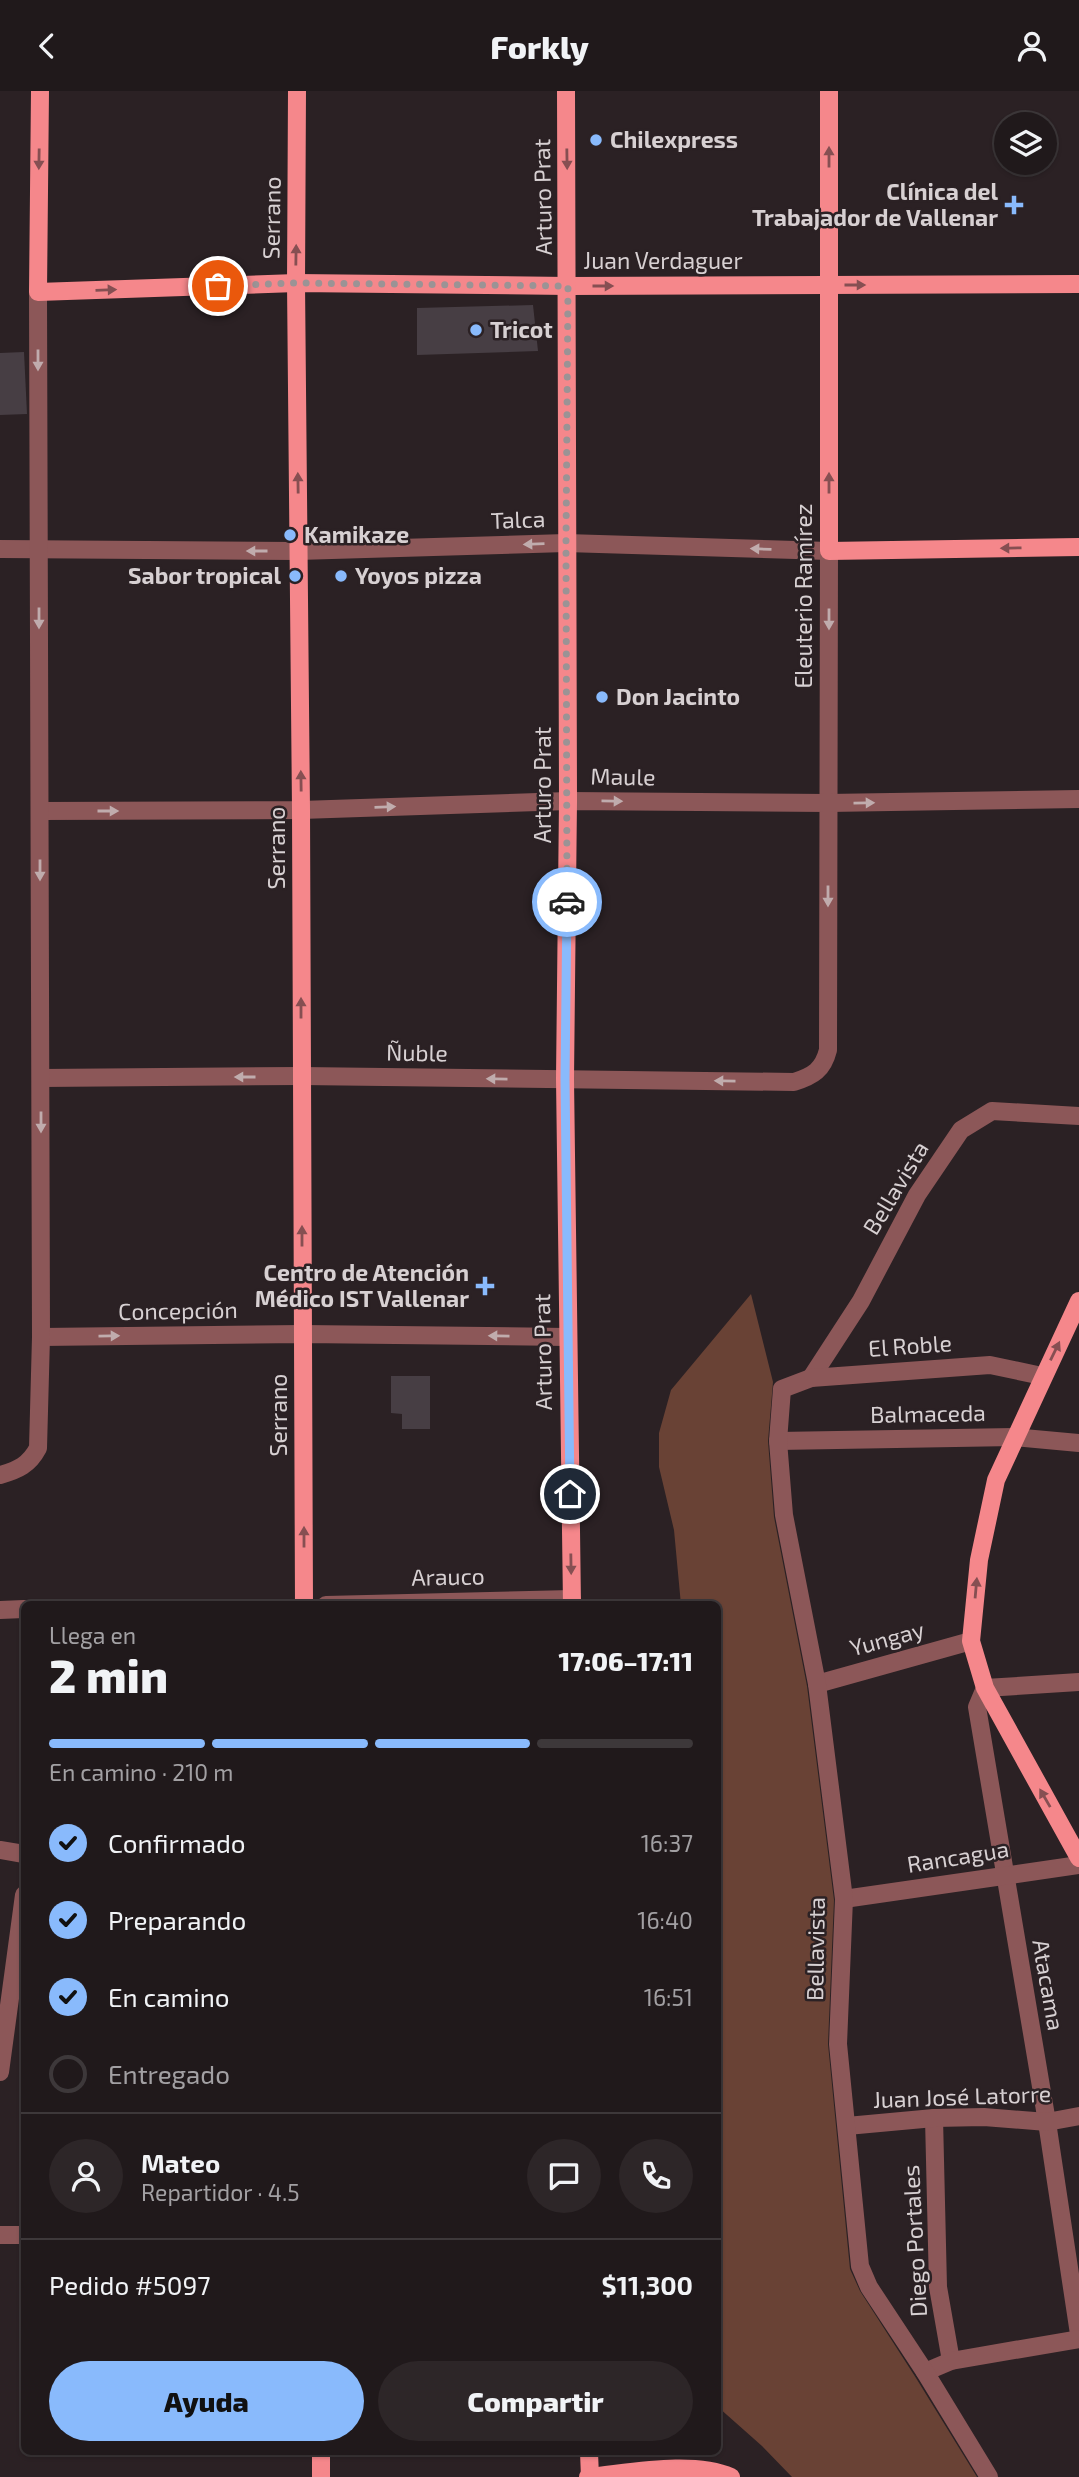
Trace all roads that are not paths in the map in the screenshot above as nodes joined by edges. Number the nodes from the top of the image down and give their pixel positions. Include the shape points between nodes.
1 (40, 91) edge
2 (297, 91) edge
3 (566, 91) edge
4 (829, 91) edge
5 (296, 283) junction
6 (1079, 284) edge
7 (829, 285) junction
8 (568, 286) junction
9 (38, 292) junction
10 (566, 543) junction
11 (1079, 547) edge
12 (0, 549) edge
13 (39, 550) junction
14 (298, 551) junction
15 (829, 551) junction
16 (1079, 799) edge
17 (568, 801) junction
18 (828, 803) junction
19 (301, 810) junction
20 (40, 811) junction
21 (301, 1076) junction
22 (41, 1077) junction
23 (565, 1079) junction
24 (794, 1082) joint
25 (1079, 1115) edge
26 (1079, 1301) edge
27 (303, 1334) junction
28 (41, 1337) junction
29 (567, 1337) junction
30 (1042, 1377) junction
31 (811, 1378) junction
32 (782, 1389) joint
33 (1014, 1437) junction
34 (778, 1441) junction
35 (1079, 1443) edge
36 (0, 1475) edge
37 (304, 1601) edge
38 (572, 1601) edge
39 (21, 1609) edge
40 (0, 1610) edge
41 (971, 1641) junction
42 (1079, 1682) edge
43 (817, 1684) junction
44 (985, 1688) junction
45 (0, 1850) edge
46 (21, 1854) edge
47 (1079, 1857) edge
48 (1079, 1865) edge
49 (1004, 1874) junction
50 (844, 1899) junction
51 (21, 1917) edge
52 (0, 2072) edge
53 (1079, 2116) edge
54 (934, 2118) junction
55 (1046, 2122) junction
56 (847, 2126) junction
57 (0, 2235) edge
58 (21, 2235) edge
59 (1079, 2336) edge
60 (951, 2361) junction
61 (925, 2372) junction
62 (321, 2455) edge
63 (589, 2455) edge
64 (321, 2477) edge
65 (590, 2477) edge
66 (731, 2477) edge
67 (989, 2477) edge

1 -> 9 main road
5 -> 2 main road, Serrano
3 -> 8 main road, Arturo Prat
7 -> 4 main road, Eleuterio Ramírez
5 - 8 main road, Juan Verdaguer
9 -> 5 main road, Juan Verdaguer
14 -> 5 main road, Serrano
7 -> 6 main road, Juan Verdaguer
8 -> 7 main road, Juan Verdaguer
15 -> 7 main road, Eleuterio Ramírez
8 - 10 main road, Arturo Prat
9 -> 13 street
10 -> 14 street, Talca
15 -> 10 street, Talca
10 - 17 main road, Arturo Prat
11 -> 15 main road, Talca
12 - 13 street, Talca
14 -> 13 street, Talca
13 -> 20 street
19 -> 14 main road, Serrano
15 -> 18 street, Eleuterio Ramírez
18 -> 16 street, Maule
17 -> 18 street, Maule
19 -> 17 street, Maule
17 - 23 main road, Arturo Prat
18 -> 24 street, Eleuterio Ramírez via 828,1050 825,1065
20 -> 19 street, Maule
21 -> 19 main road, Serrano
20 -> 22 street
21 -> 22 street, Ñuble
23 -> 21 street, Ñuble
27 -> 21 main road, Serrano
22 -> 28 street
24 -> 23 street, Ñuble
23 - 29 main road, Arturo Prat
25 - 31 street, Bellavista via 992,1111 961,1130 917,1195 861,1301
30 -> 26 main road
28 -> 27 street, Concepción
29 -> 27 street, Concepción
37 -> 27 main road, Serrano
28 - 36 street via 38,1448 31,1461
29 -> 38 main road, Arturo Prat
30 - 31 street, El Roble via 990,1364
30 - 33 main road
31 - 32 street, El Roble
32 - 34 street, Bellavista
33 - 34 street, Balmaceda
33 - 35 street, Balmaceda
41 -> 33 main road via 979,1560 996,1480
34 - 43 street, Bellavista via 784,1515
39 - 40 street
41 - 43 street, Yungay
41 - 44 main road
42 - 44 street
43 - 50 street, Bellavista
47 -> 44 main road
44 - 49 street, Atacama via 977,1707
45 - 46 street
48 - 49 street, Rancagua
49 - 50 street, Rancagua
49 - 55 street, Atacama
50 - 56 street, Bellavista via 838,2044
51 - 52 street
53 - 55 street, Juan José Latorre
54 - 55 street, Juan José Latorre
54 - 56 street, Juan José Latorre
54 - 60 street, Diego Portales via 937,2287
55 - 59 street, Atacama
56 - 61 street, Bellavista via 860,2266
57 - 58 street
59 - 60 street
60 - 61 street
61 - 67 street, Bellavista
62 - 64 main road
63 - 65 main road
65 - 66 main road via 681,2469 717,2471

